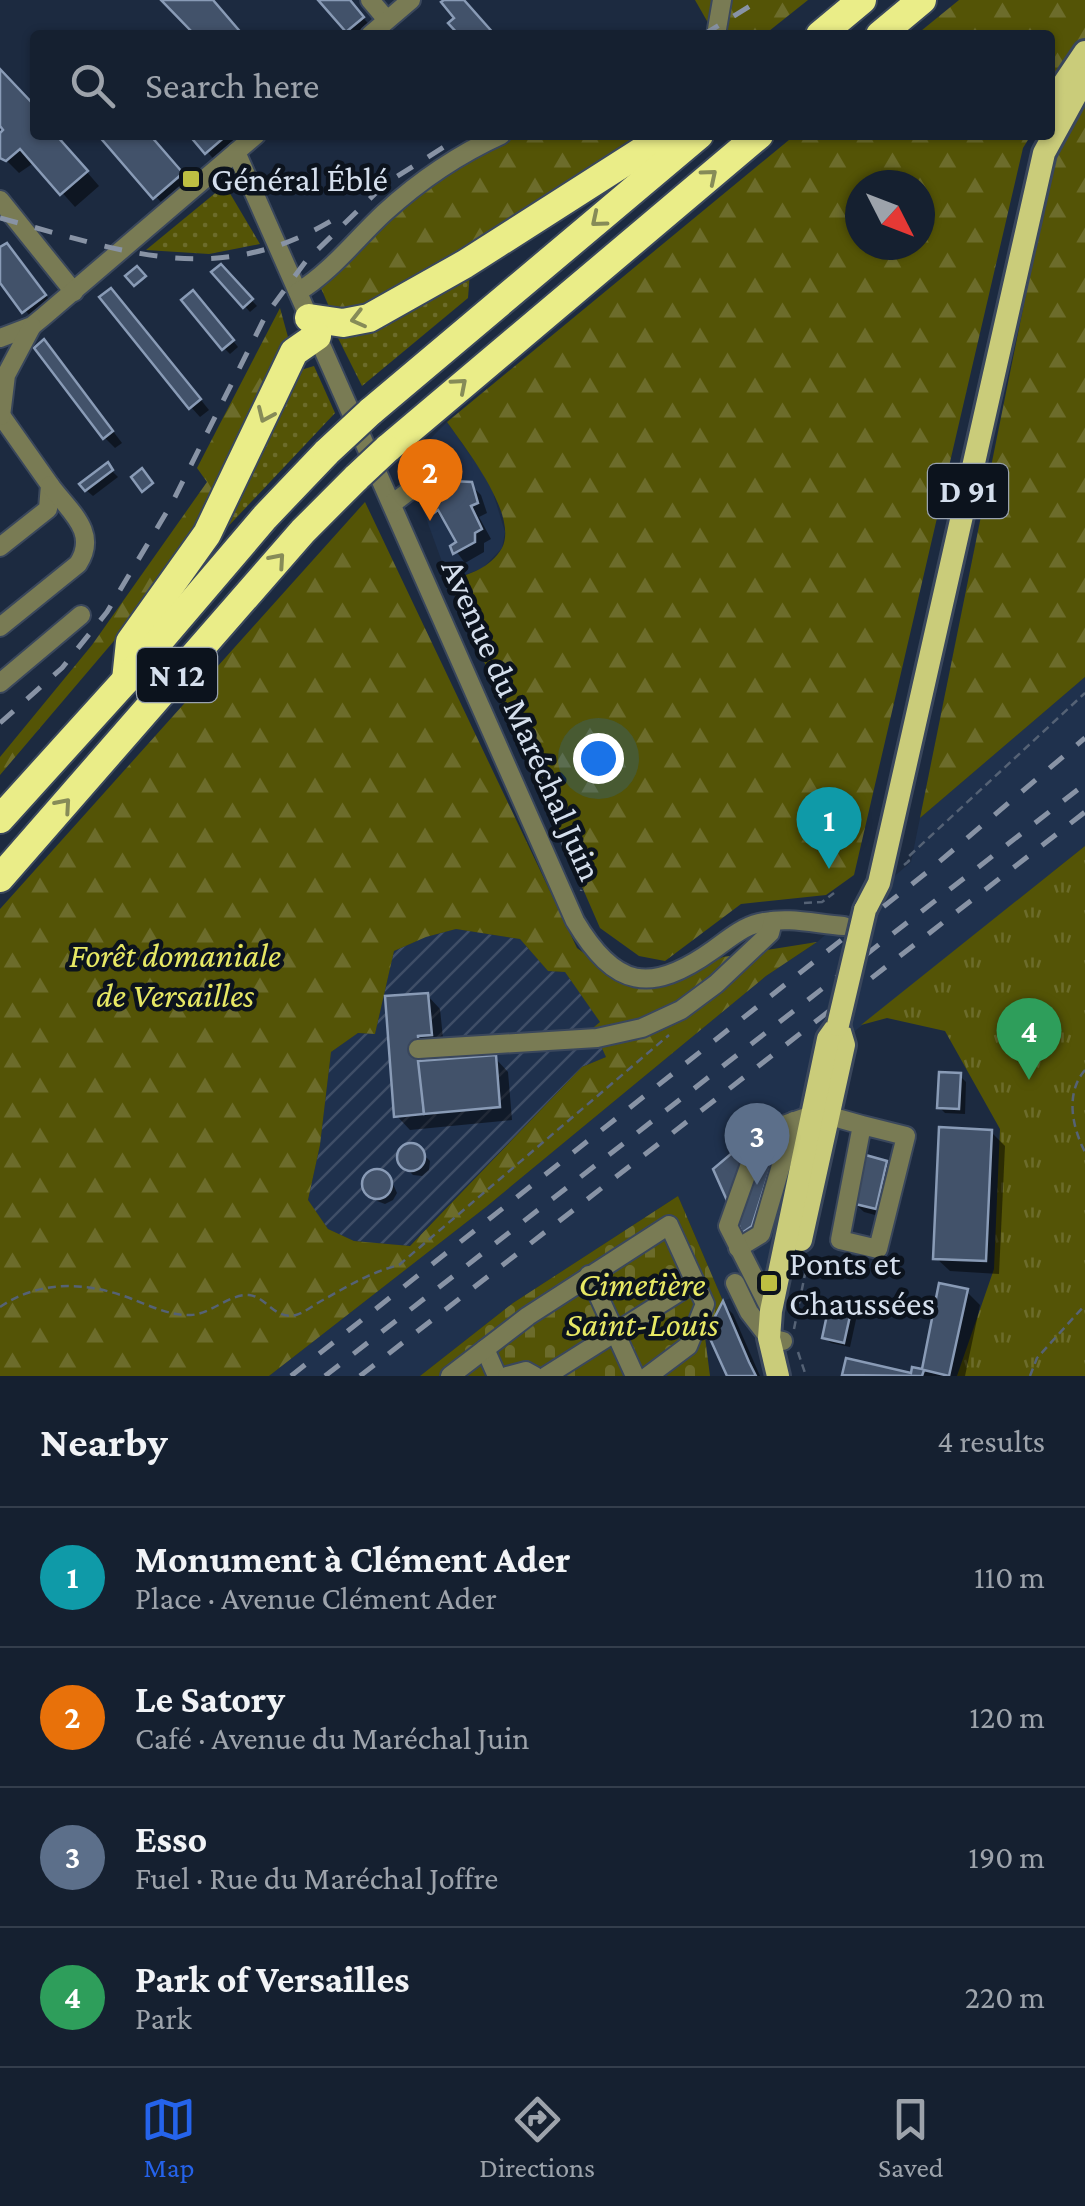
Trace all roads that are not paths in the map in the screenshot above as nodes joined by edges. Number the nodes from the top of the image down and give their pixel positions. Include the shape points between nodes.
1 (370, 0) edge
2 (411, 0) edge
3 (722, 0) edge
4 (862, 0) edge
5 (922, 0) edge
6 (387, 20) junction
7 (376, 30) edge
8 (717, 30) edge
9 (826, 30) edge
10 (886, 30) edge
11 (1085, 52) edge
12 (1085, 78) edge
13 (1055, 97) edge
14 (1055, 133) edge
15 (250, 140) edge
16 (490, 140) edge
17 (659, 140) edge
18 (693, 140) edge
19 (753, 140) edge
20 (1036, 140) edge
21 (1051, 140) edge
22 (236, 152) junction
23 (0, 200) edge
24 (74, 292) junction
25 (298, 292) junction
26 (32, 326) junction
27 (313, 327) junction
28 (0, 338) edge
29 (1, 415) edge
30 (442, 466) dead end
31 (50, 485) junction
32 (392, 504) junction
33 (0, 547) edge
34 (81, 615) dead end
35 (0, 627) edge
36 (126, 680) junction
37 (0, 683) edge
38 (0, 819) edge
39 (0, 878) edge
40 (865, 910) junction
41 (773, 921) junction
42 (844, 926) dead end
43 (418, 1049) dead end
44 (812, 1115) junction
45 (862, 1125) junction
46 (738, 1248) junction
47 (589, 1275) junction
48 (696, 1282) junction
49 (735, 1283) dead end
50 (771, 1311) junction
51 (614, 1333) junction
52 (776, 1340) junction
53 (485, 1348) junction
54 (450, 1376) edge
55 (497, 1376) edge
56 (507, 1376) edge
57 (535, 1376) edge
58 (546, 1376) edge
59 (635, 1376) edge
60 (648, 1376) edge
61 (778, 1376) edge
62 (794, 1376) edge

1 - 6 street
2 - 6 street
3 - 8 street
4 - 9 highway
5 - 10 highway
6 - 7 street
11 - 13 main road
12 - 14 main road, D 91
15 - 22 street
16 - 25 street via 387,210
17 -> 27 highway via 369,318
18 -> 36 highway, N 12, bridge via 327,452
39 -> 19 highway, N 12, bridge via 358,476
20 - 40 main road, D 91
21 - 40 main road, D 91 via 879,883
22 - 24 street
22 - 25 street, Avenue du Maréchal Juin
23 - 24 street
24 - 26 street
25 - 27 street, Avenue du Maréchal Juin
26 - 28 street
26 - 29 street via 6,375
27 - 32 street, Avenue du Maréchal Juin
27 -> 36 highway via 294,352 207,534 130,642
29 - 31 street
30 - 32 street
31 - 33 street via 48,509
31 - 35 street via 85,532 86,553
32 - 41 street, Avenue du Maréchal Juin via 575,921 599,957 634,978 668,976 740,931
34 - 37 street
36 - 38 highway, N 12
40 - 44 main road, D 91, bridge
41 - 42 street, Avenue du Maréchal Juin
41 - 43 street via 770,933 696,1000 642,1028 597,1038
44 - 45 street
44 - 46 street via 761,1234
44 - 46 street via 761,1133 728,1226
44 - 50 main road, D 91
44 - 52 main road, D 91 via 785,1318
45 - 45 street via 906,1136 878,1249 840,1240
46 - 50 street
47 - 48 street via 669,1225
47 - 51 street
47 - 53 street
48 - 51 street
48 - 60 street via 704,1304 690,1341
49 - 52 street
50 - 52 main road, D 91
51 - 58 street
51 - 59 street
52 - 61 main road, D 91
52 - 62 main road, D 91
53 - 54 street
53 - 55 street
56 - 57 street

